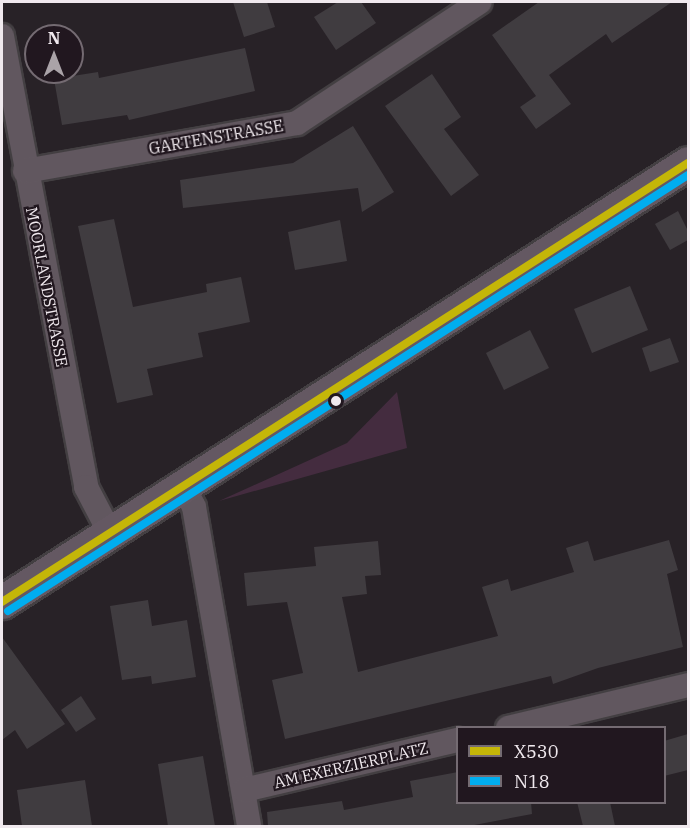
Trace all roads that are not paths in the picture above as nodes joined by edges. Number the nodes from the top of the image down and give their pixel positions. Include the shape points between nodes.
1 (480, 2) edge
2 (2, 36) edge
3 (688, 163) edge
4 (25, 171) junction
5 (184, 488) junction
6 (110, 533) junction
7 (2, 602) edge
8 (688, 685) edge
9 (516, 726) edge
10 (456, 740) edge
11 (244, 790) junction
12 (249, 826) edge

1 - 4 street, GARTENSTRASSE via 297,123
2 - 4 street, MOORLANDSTRASSE
3 - 5 main road
4 - 6 street, MOORLANDSTRASSE via 86,488
5 - 6 main road
5 - 11 street via 194,507
6 - 7 main road
8 - 9 street
10 - 11 street, AM EXERZIERPLATZ
11 - 12 street

